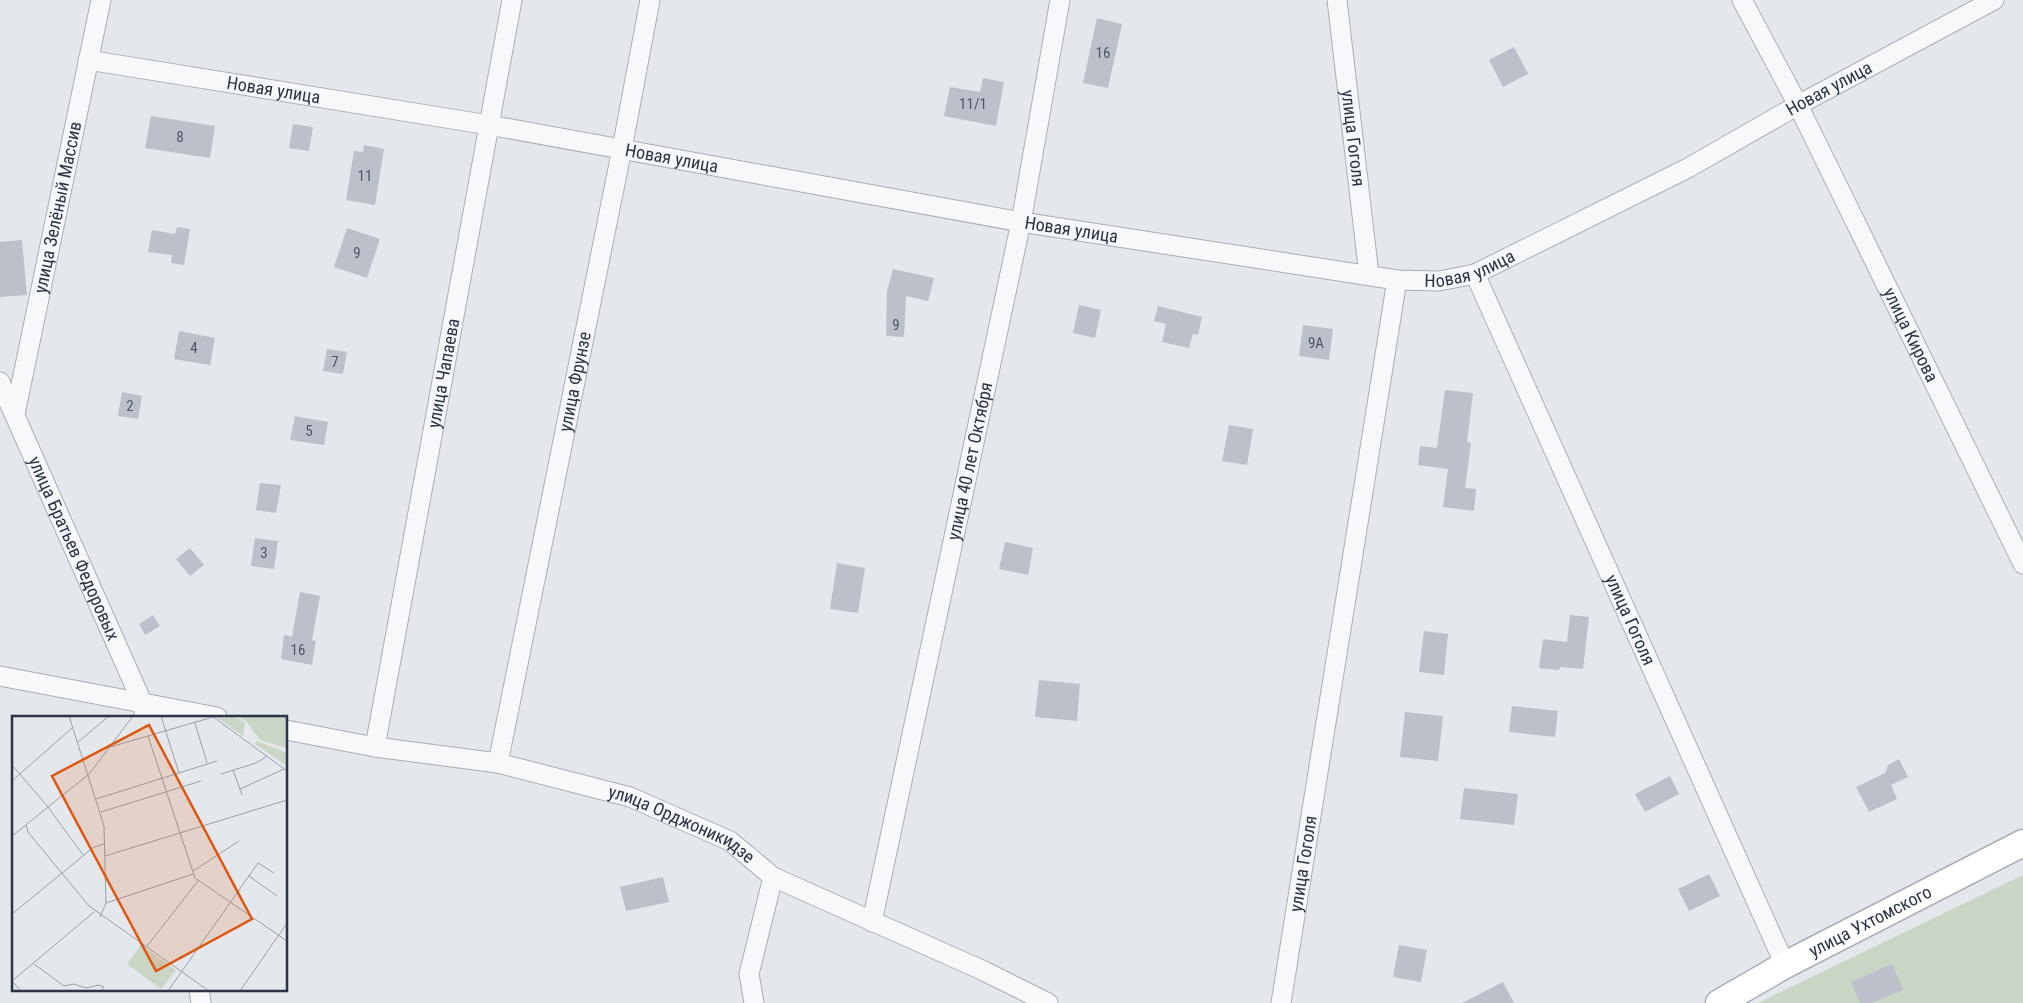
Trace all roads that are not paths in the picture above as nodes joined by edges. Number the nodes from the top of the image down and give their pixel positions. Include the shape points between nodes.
1 (101, 0) edge
2 (512, 0) edge
3 (650, 0) edge
4 (1060, 0) edge
5 (1337, 0) edge
6 (1742, 0) edge
7 (1994, 0) edge
8 (88, 60) junction
9 (1798, 105) junction
10 (489, 125) junction
11 (622, 149) junction
12 (1021, 222) junction
13 (1476, 274) junction
14 (1369, 275) junction
15 (1397, 280) junction
16 (0, 382) edge
17 (15, 414) junction
18 (2023, 564) edge
19 (0, 676) edge
20 (144, 709) edge
21 (208, 716) edge
22 (288, 730) edge
23 (375, 748) junction
24 (498, 764) junction
25 (2023, 843) edge
26 (773, 877) junction
27 (872, 922) junction
28 (1785, 965) junction
29 (198, 990) edge
30 (201, 1003) edge
31 (754, 1003) edge
32 (1048, 1003) edge
33 (1281, 1003) edge
34 (1719, 1003) edge

1 - 8 street, улица Зелёный Массив
2 - 10 street, улица Чапаева
3 - 11 street, улица Фрунзе
4 - 12 street, улица 40 лет Октября
5 - 14 street, улица Гоголя
6 - 9 street, улица Кирова
7 - 9 street, Новая улица
8 - 10 street, Новая улица
8 - 17 street, улица Зелёный Массив
9 - 13 street, Новая улица via 1688,168
9 - 18 street, улица Кирова
10 - 11 street, Новая улица
10 - 23 street, улица Чапаева
11 - 12 street, Новая улица
11 - 24 street, улица Фрунзе
12 - 14 street, Новая улица
12 - 27 street, улица 40 лет Октября
13 - 15 street, Новая улица via 1438,281
13 - 28 street, улица Гоголя
14 - 15 street, Новая улица
15 - 33 street, улица Гоголя
16 - 17 street, улица Братьев Федоровых
17 - 20 street, улица Братьев Федоровых
19 - 20 street
20 - 21 street
22 - 23 street, улица Орджоникидзе
23 - 24 street, улица Орджоникидзе
24 - 26 street, улица Орджоникидзе via 630,796 730,841
25 - 28 main road, улица Ухтомского
26 - 27 street, улица Орджоникидзе
26 - 31 street via 749,974
27 - 32 street, улица Орджоникидзе
28 - 34 main road, улица Ухтомского
29 - 30 street

